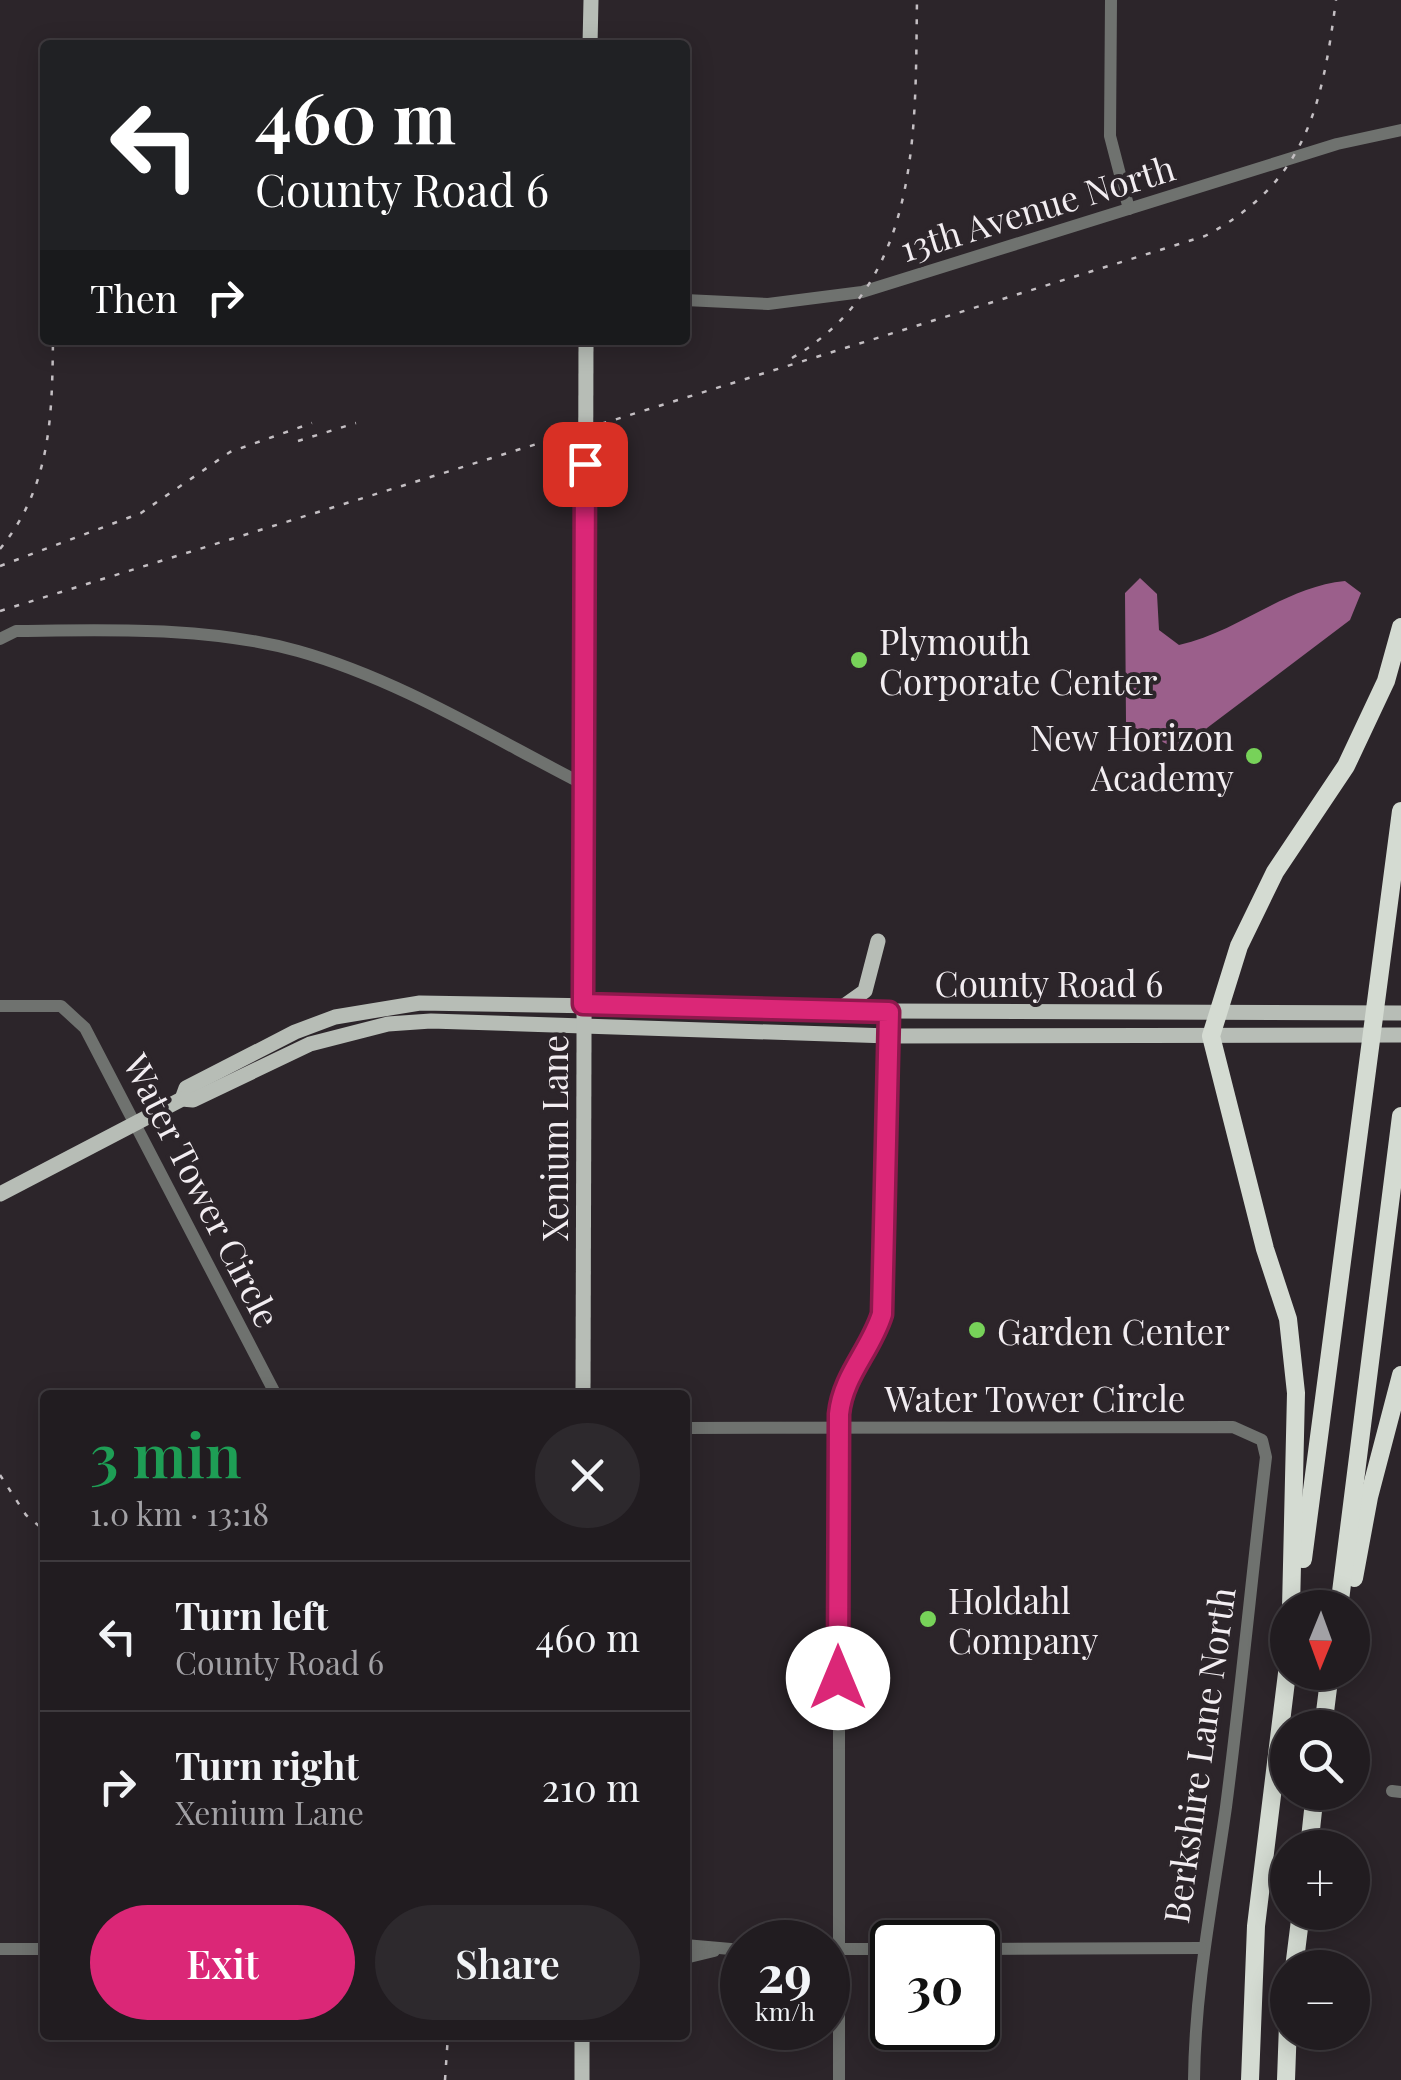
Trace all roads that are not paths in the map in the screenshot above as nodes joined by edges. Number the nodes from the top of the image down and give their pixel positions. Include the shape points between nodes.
1 (591, 0) edge
2 (1111, 0) edge
3 (590, 40) edge
4 (1401, 130) edge
5 (1129, 208) junction
6 (690, 300) edge
7 (586, 345) edge
8 (1401, 627) edge
9 (0, 638) edge
10 (583, 784) junction
11 (1401, 811) edge
12 (878, 941) dead end
13 (583, 1004) junction
14 (0, 1006) edge
15 (834, 1010) junction
16 (889, 1012) junction
17 (1401, 1012) edge
18 (1214, 1014) junction
19 (583, 1023) junction
20 (1401, 1035) edge
21 (889, 1036) junction
22 (1210, 1036) junction
23 (182, 1099) junction
24 (1401, 1116) edge
25 (135, 1124) junction
26 (0, 1194) edge
27 (1401, 1375) edge
28 (273, 1390) edge
29 (584, 1390) edge
30 (690, 1428) edge
31 (840, 1428) junction
32 (1262, 1440) joint
33 (1294, 1590) edge
34 (1296, 1590) edge
35 (1341, 1590) edge
36 (1351, 1590) edge
37 (1285, 1690) edge
38 (833, 1920) edge
39 (690, 1946) edge
40 (1201, 1948) junction
41 (0, 1949) edge
42 (40, 1949) edge
43 (1000, 1949) edge
44 (717, 1950) joint
45 (690, 1957) edge
46 (582, 2040) edge
47 (838, 2050) edge
48 (1287, 2050) edge
49 (582, 2080) edge
50 (839, 2080) edge
51 (1194, 2080) edge
52 (1250, 2080) edge
53 (1286, 2080) edge

1 - 3 main road
2 - 5 street via 1110,136
4 - 5 street, 13th Avenue North
5 - 6 street, 13th Avenue North via 862,292 768,304
7 - 10 main road, Xenium Lane
8 - 18 highway via 1386,681 1346,766 1276,872 1238,946
9 - 10 street via 16,631 152,630 295,650 380,682
10 - 13 main road, Xenium Lane
11 - 34 highway
12 - 15 main road via 865,991
13 - 15 main road, County Road 6
13 - 19 main road, Xenium Lane
13 - 23 main road, County Road 6 via 420,1003 335,1017 241,1058 186,1088
14 - 25 street, Water Tower Circle via 61,1006 74,1014
15 - 16 main road, County Road 6
16 - 18 main road, County Road 6
16 - 21 street
17 - 18 main road, County Road 6
18 - 22 highway
19 - 21 main road, County Road 6
19 - 23 main road, County Road 6 via 388,1024 310,1044 193,1100
19 - 29 main road, Xenium Lane
20 - 22 main road, County Road 6
21 - 22 main road, County Road 6
21 - 31 street via 882,1314 847,1378
22 - 33 highway via 1288,1319 1296,1394
23 - 25 main road, County Road 6
24 - 35 highway
25 - 26 main road, County Road 6
25 - 28 street, Water Tower Circle
27 - 36 highway
30 - 31 street, Water Tower Circle
31 - 32 street, Water Tower Circle via 1233,1427
31 - 38 street
32 - 40 street, Berkshire Lane North via 1266,1457 1249,1611
37 - 52 highway via 1256,1926
39 - 44 street
40 - 43 street
40 - 51 street, Berkshire Lane North
41 - 42 street
44 - 45 street
46 - 49 main road
47 - 50 street
48 - 53 highway

